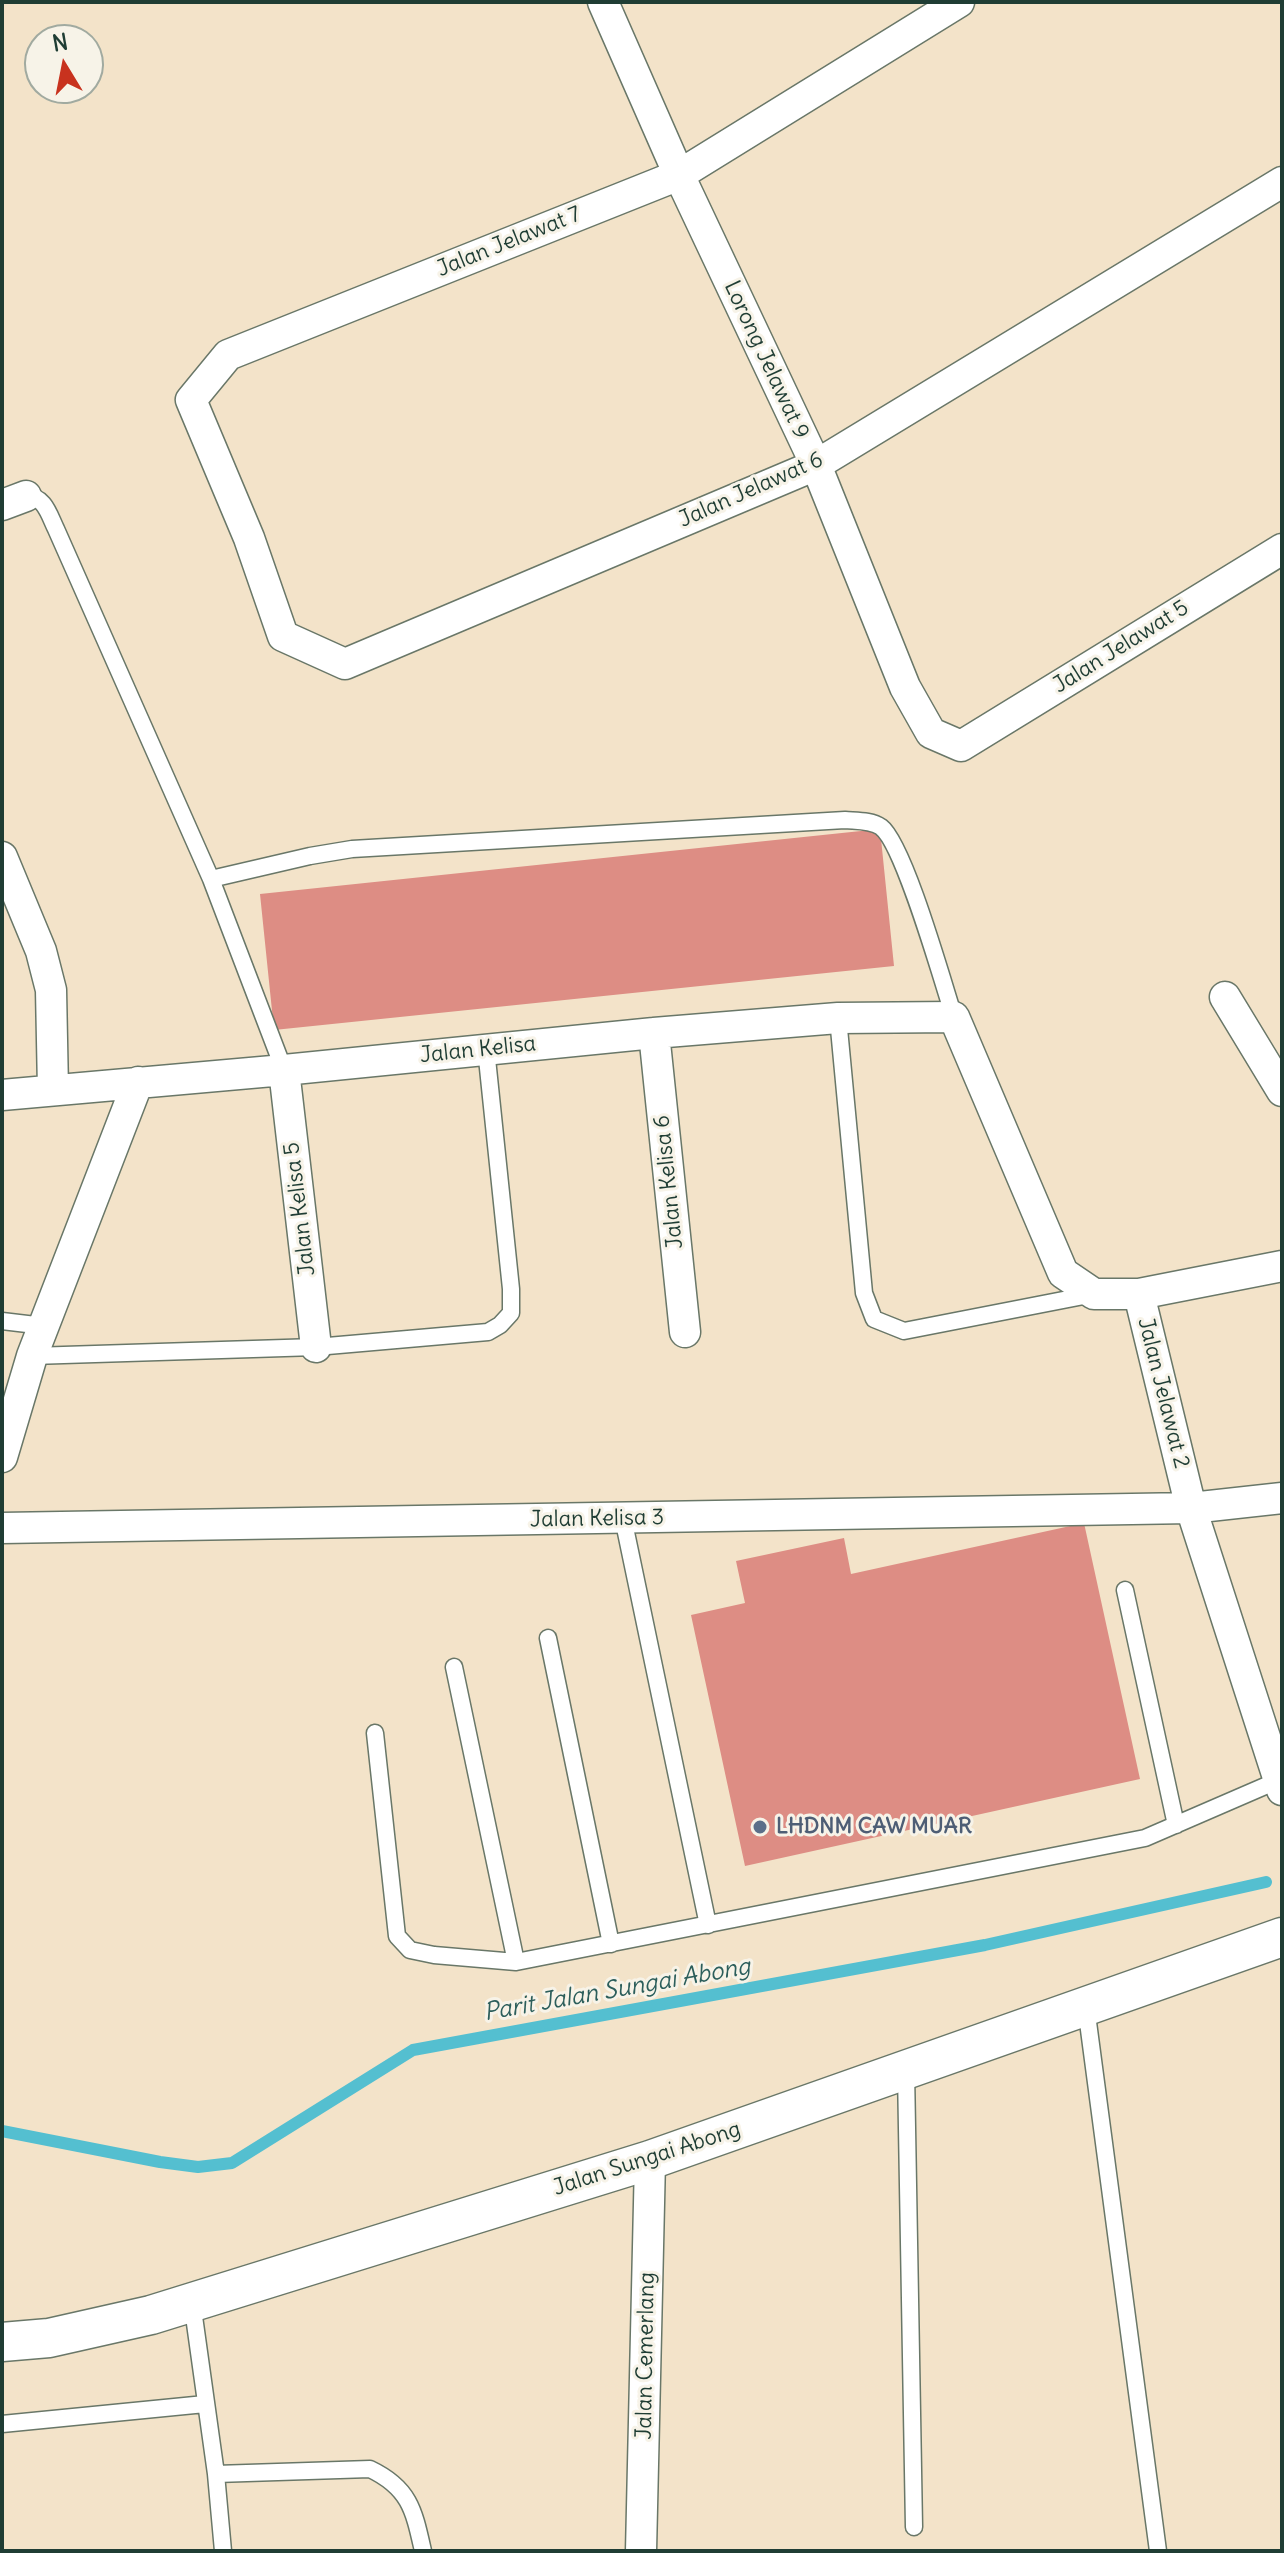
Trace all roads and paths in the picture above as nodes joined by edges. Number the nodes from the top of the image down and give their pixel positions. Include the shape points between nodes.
1 (603, 2) edge
2 (959, 2) edge
3 (679, 175) junction
4 (1282, 182) edge
5 (816, 465) junction
6 (14, 500) edge
7 (249, 538) joint
8 (1282, 549) edge
9 (961, 746) joint
10 (2, 857) edge
11 (211, 879) junction
12 (1225, 997) dead end
13 (954, 1017) junction
14 (838, 1018) junction
15 (654, 1033) junction
16 (486, 1049) junction
17 (284, 1070) junction
18 (138, 1082) junction
19 (53, 1090) junction
20 (1282, 1091) edge
21 (2, 1095) edge
22 (1282, 1266) edge
23 (1094, 1294) junction
24 (1139, 1294) junction
25 (2, 1321) edge
26 (44, 1326) junction
27 (685, 1332) dead end
28 (316, 1347) junction
29 (32, 1356) junction
30 (2, 1457) edge
31 (1282, 1498) edge
32 (1191, 1508) junction
33 (623, 1518) junction
34 (2, 1528) edge
35 (1125, 1590) dead end
36 (548, 1638) dead end
37 (454, 1667) dead end
38 (375, 1733) dead end
39 (1280, 1785) edge
40 (1176, 1825) junction
41 (708, 1925) junction
42 (1282, 1937) edge
43 (611, 1944) junction
44 (516, 1962) junction
45 (1086, 2007) junction
46 (906, 2069) junction
47 (650, 2160) junction
48 (192, 2302) junction
49 (2, 2342) edge
50 (205, 2404) junction
51 (2, 2424) edge
52 (216, 2474) junction
53 (914, 2527) dead end
54 (223, 2551) edge
55 (423, 2551) edge
56 (641, 2551) edge
57 (1158, 2551) edge

1 - 3 street, Lorong Jelawat 9
2 - 3 street, Jalan Jelawat 7
3 - 5 street, Lorong Jelawat 9
3 - 7 street, Jalan Jelawat 7 via 228,355 191,400
4 - 5 street, Jalan Jelawat 6
5 - 7 street, Jalan Jelawat 6 via 345,664 283,636
5 - 9 street, Lorong Jelawat 9 via 905,687 931,733
6 - 11 lane via 32,495 43,502
8 - 9 street, Jalan Jelawat 5
10 - 19 street via 41,951 51,990
11 - 13 lane via 352,849 869,821 882,828 900,853
11 - 17 lane
12 - 20 street
13 - 14 street, Jalan Kelisa
13 - 23 street via 1063,1273
14 - 15 street, Jalan Kelisa
14 - 23 lane via 864,1293 874,1319 904,1331
15 - 16 street, Jalan Kelisa
15 - 27 street, Jalan Kelisa 6
16 - 17 street, Jalan Kelisa
16 - 28 lane via 511,1313 488,1332
17 - 18 street, Jalan Kelisa
17 - 28 street, Jalan Kelisa 5
18 - 19 street, Jalan Kelisa
18 - 26 street
19 - 21 street, Jalan Kelisa
22 - 24 street
23 - 24 street, Jalan Jelawat 2
24 - 32 street, Jalan Jelawat 2
25 - 26 lane
26 - 29 street
28 - 29 lane
29 - 30 street
31 - 32 street, Jalan Kelisa 3
32 - 33 street, Jalan Kelisa 3
32 - 39 street, Jalan Jelawat 2
33 - 34 street, Jalan Kelisa 3
33 - 41 lane
35 - 40 lane
36 - 43 lane
37 - 44 lane
38 - 44 lane via 397,1936 410,1950
39 - 40 lane
40 - 41 lane via 1145,1838
41 - 43 lane
42 - 45 street, Jalan Sungai Abong
43 - 44 lane
45 - 46 street, Jalan Sungai Abong
45 - 57 lane
46 - 47 street, Jalan Sungai Abong
46 - 53 lane
47 - 48 street, Jalan Sungai Abong
47 - 56 street, Jalan Cemerlang
48 - 49 street, Jalan Sungai Abong via 49,2338
48 - 50 lane
50 - 51 lane
50 - 52 lane
52 - 54 lane
52 - 55 lane via 370,2469 404,2492

